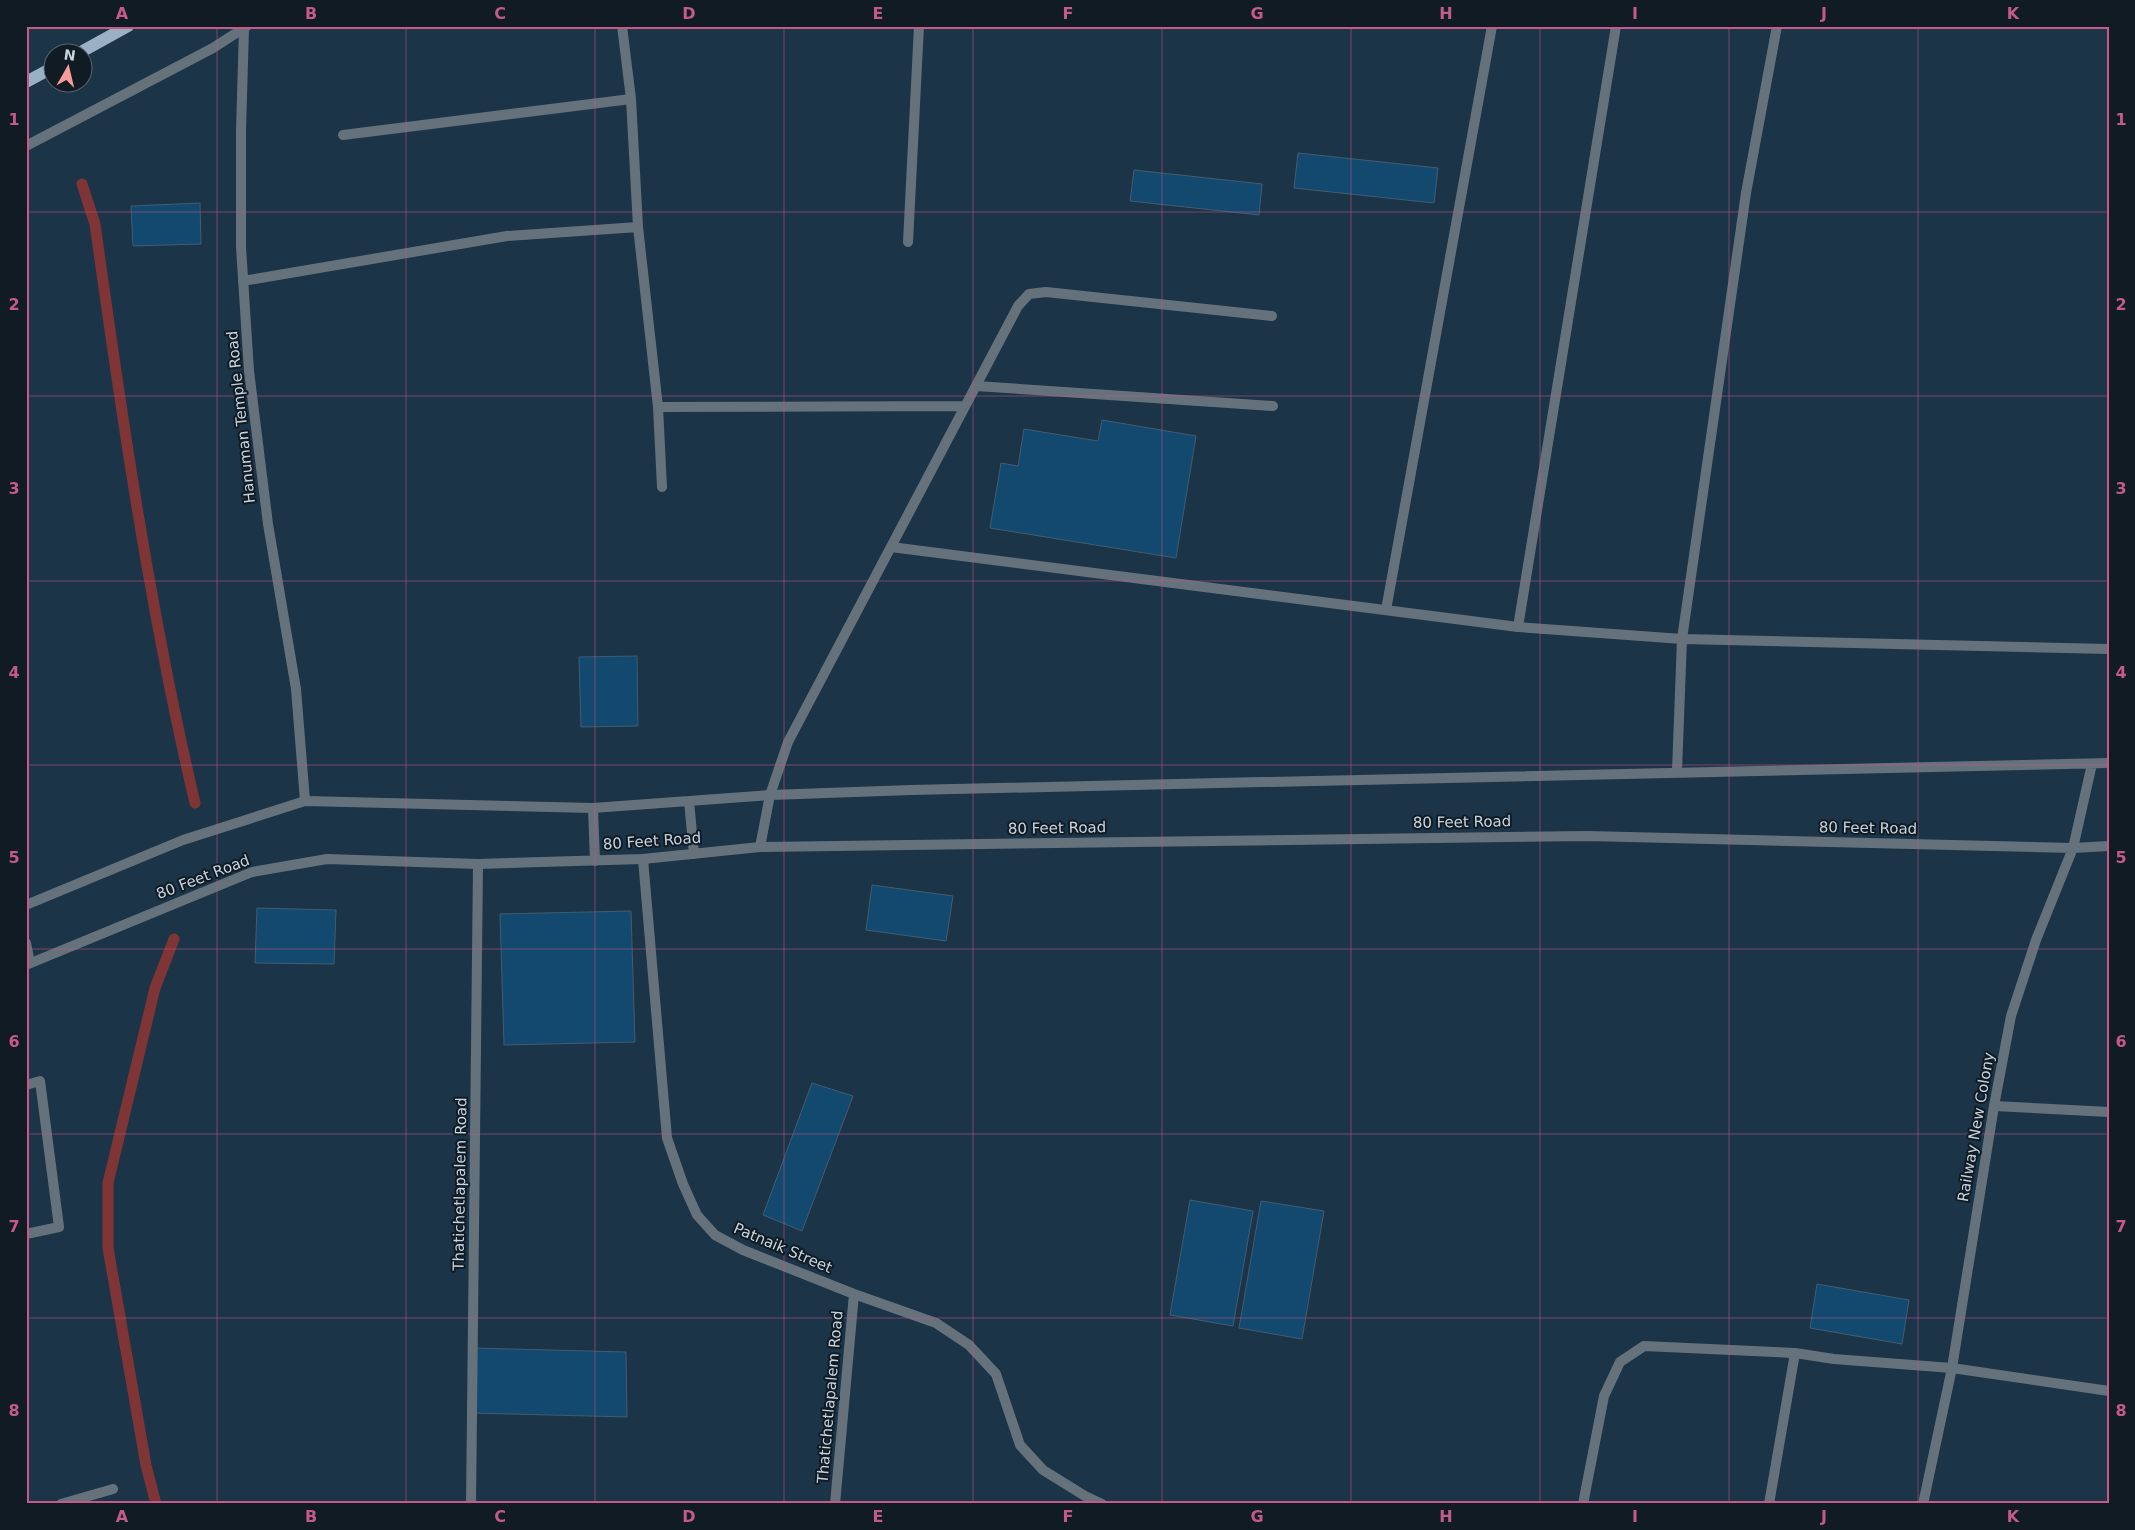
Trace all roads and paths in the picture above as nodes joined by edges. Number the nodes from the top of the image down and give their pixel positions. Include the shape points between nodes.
1 (128, 26) edge
2 (622, 26) edge
3 (919, 26) edge
4 (1492, 26) edge
5 (1616, 26) edge
6 (1778, 26) edge
7 (245, 27) edge
8 (92, 46) edge
9 (42, 73) edge
10 (26, 82) edge
11 (631, 99) junction
12 (343, 135) dead end
13 (26, 146) edge
14 (638, 227) junction
15 (908, 242) dead end
16 (243, 281) junction
17 (1272, 316) dead end
18 (976, 386) junction
19 (965, 406) junction
20 (1273, 406) dead end
21 (658, 407) junction
22 (662, 487) dead end
23 (891, 547) junction
24 (1386, 610) junction
25 (1518, 627) junction
26 (1682, 638) junction
27 (2109, 649) edge
28 (2109, 763) edge
29 (2092, 764) junction
30 (1678, 771) junction
31 (770, 795) junction
32 (304, 801) junction
33 (689, 801) junction
34 (593, 808) junction
35 (2109, 846) edge
36 (760, 847) junction
37 (2073, 848) junction
38 (694, 854) junction
39 (643, 859) junction
40 (595, 860) junction
41 (478, 864) junction
42 (26, 905) edge
43 (26, 943) edge
44 (28, 964) edge
45 (26, 1085) edge
46 (1994, 1106) junction
47 (2109, 1112) edge
48 (26, 1234) edge
49 (854, 1294) junction
50 (1796, 1353) junction
51 (1952, 1368) junction
52 (2109, 1391) edge
53 (113, 1490) dead end
54 (61, 1504) edge
55 (471, 1504) edge
56 (835, 1504) edge
57 (1102, 1504) edge
58 (1583, 1504) edge
59 (1769, 1504) edge
60 (1923, 1504) edge

1 - 8 main road
2 - 11 street
3 - 15 street
4 - 24 street
5 - 25 street
6 - 26 street via 1746,193
7 - 13 street via 212,48
7 - 16 street, Hanuman Temple Road via 241,130
9 - 10 main road
11 - 12 street
11 - 14 street
14 - 16 street via 507,236
14 - 21 street
16 - 32 street, Hanuman Temple Road via 250,380 268,524 296,689
17 - 18 street via 1046,292 1029,294 1018,306
18 - 19 street
18 - 20 street
19 - 21 street
19 - 23 street
21 - 22 street
23 - 24 street
23 - 31 street via 788,742
24 - 25 street
25 - 26 street
26 - 27 street
26 - 30 street
28 - 29 street
29 - 30 street
29 - 37 street, Railway New Colony
30 - 31 street
31 - 33 street
31 - 36 street
32 - 34 street
32 - 42 street via 183,840
33 - 34 street
33 - 38 street
34 - 40 street
35 - 37 street, 80 Feet Road
36 - 37 street, 80 Feet Road via 1588,836
36 - 38 street, 80 Feet Road
37 - 46 street, Railway New Colony via 2036,940 2011,1016
38 - 39 street, 80 Feet Road
39 - 40 street, 80 Feet Road
39 - 49 street, Patnaik Street via 666,1138 697,1215 715,1235 743,1250
40 - 41 street, 80 Feet Road
41 - 44 street, 80 Feet Road via 326,859 252,872
41 - 55 street, Thatichetlapalem Road
43 - 44 street
45 - 48 street via 40,1081 59,1227
46 - 47 street
46 - 51 street, Railway New Colony
49 - 56 street, Thatichetlapalem Road
49 - 57 street, Patnaik Street via 936,1323 969,1345 996,1374 1020,1445 1043,1470
50 - 51 street
50 - 58 street via 1644,1346 1620,1362 1604,1396
50 - 59 street
51 - 52 street
51 - 60 street, Railway New Colony
53 - 54 street

